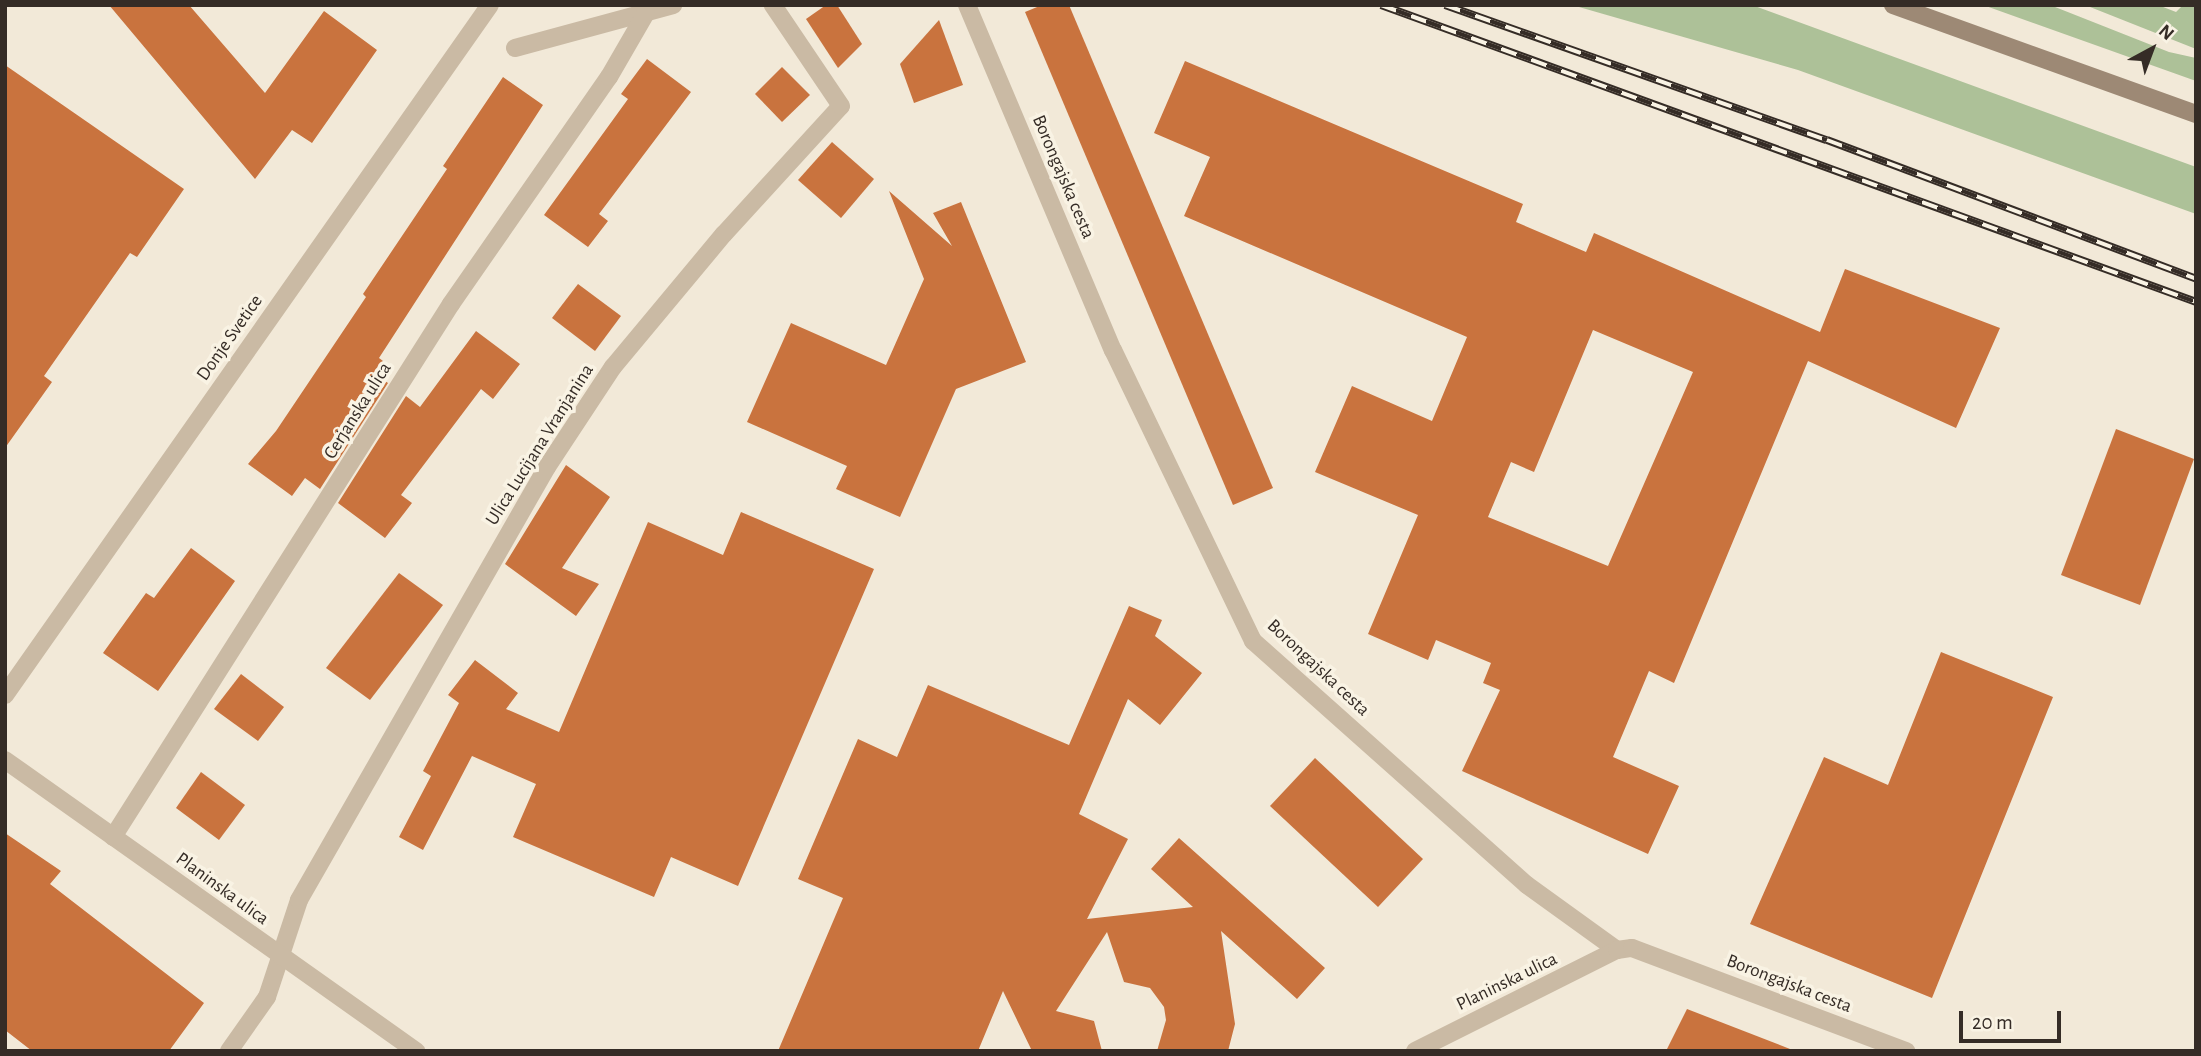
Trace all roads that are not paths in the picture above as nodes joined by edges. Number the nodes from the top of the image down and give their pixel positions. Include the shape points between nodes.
1 (490, 5) edge
2 (673, 5) edge
3 (773, 5) edge
4 (967, 5) edge
5 (1892, 5) edge
6 (646, 13) junction
7 (514, 48) dead end
8 (2196, 114) edge
9 (5, 695) edge
10 (5, 760) edge
11 (113, 837) junction
12 (1616, 950) junction
13 (278, 955) junction
14 (229, 1051) edge
15 (416, 1051) edge
16 (1415, 1051) edge
17 (1906, 1051) edge

1 - 9 street, Donje Svetice
2 - 6 street
3 - 13 street, Ulica Lucijana Vranjanina via 841,106 724,234 613,368 561,445 299,900
4 - 12 street, Borongajska cesta via 1113,350 1253,641 1527,885
5 - 8 main road
6 - 7 street
6 - 11 street, Cerjanska ulica via 609,78 451,304
10 - 11 street, Planinska ulica
11 - 13 street, Planinska ulica
12 - 16 street, Planinska ulica
12 - 17 street, Borongajska cesta via 1645,951
13 - 14 street via 267,997
13 - 15 street, Planinska ulica

